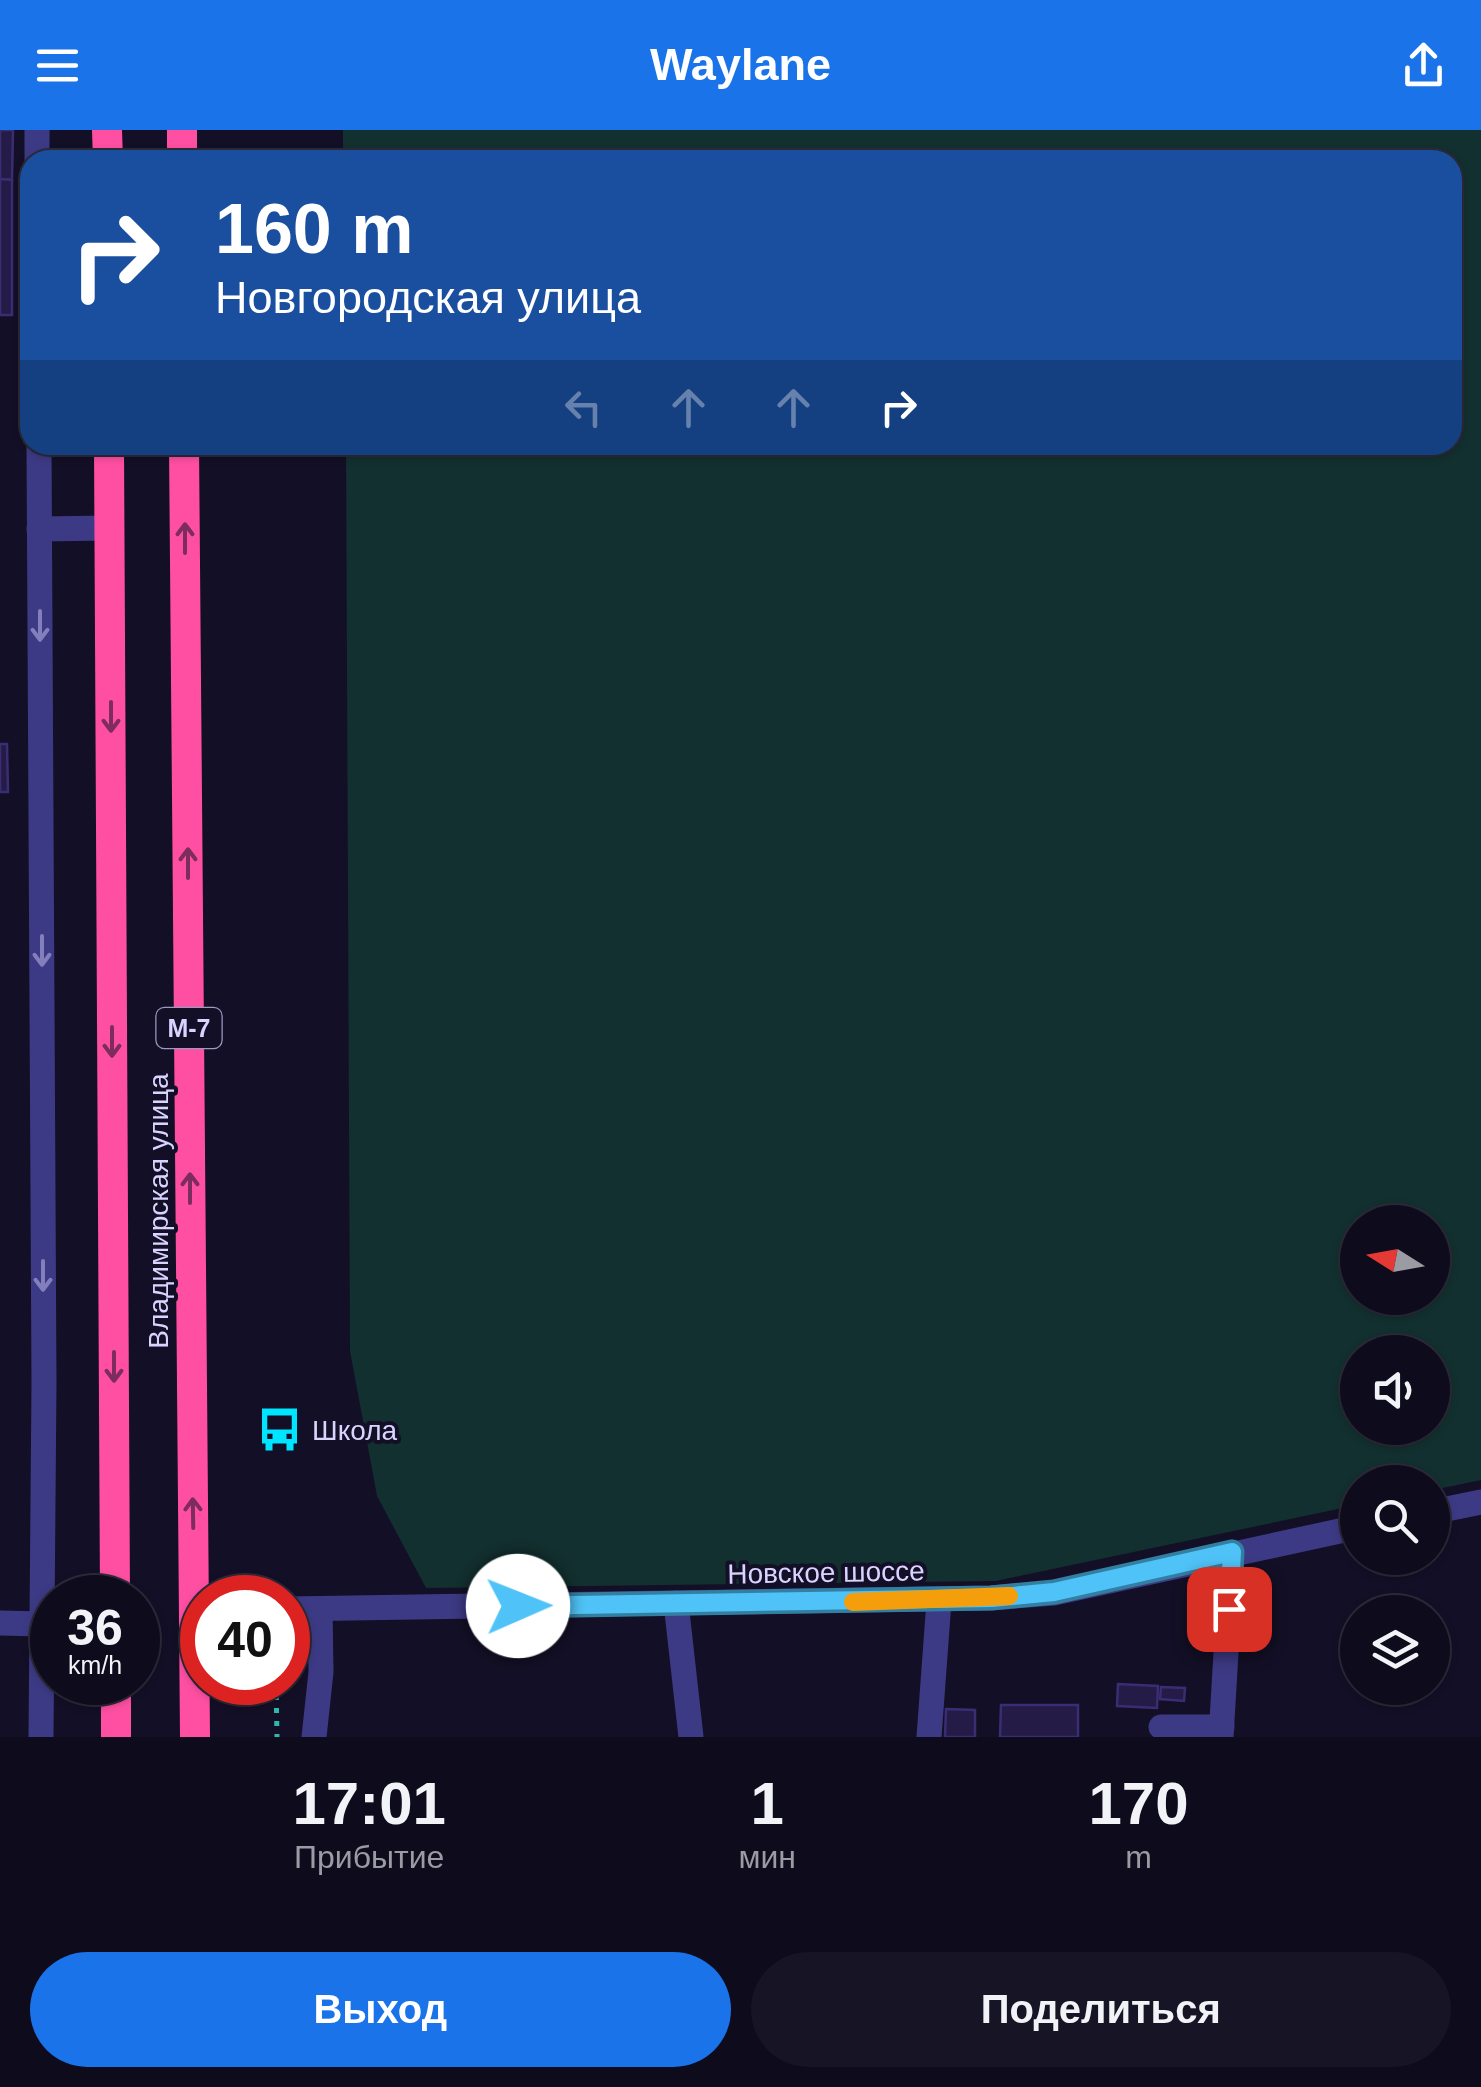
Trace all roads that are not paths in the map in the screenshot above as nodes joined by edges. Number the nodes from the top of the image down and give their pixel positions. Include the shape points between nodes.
1 (39, 455) edge
2 (109, 455) edge
3 (184, 455) edge
4 (110, 528) junction
5 (39, 529) junction
6 (1481, 1502) edge
7 (1450, 1508) edge
8 (1340, 1531) edge
9 (1232, 1552) junction
10 (42, 1575) edge
11 (115, 1575) edge
12 (198, 1575) edge
13 (938, 1601) junction
14 (676, 1604) junction
15 (310, 1608) edge
16 (320, 1608) junction
17 (0, 1624) edge
18 (30, 1624) edge
19 (41, 1705) edge
20 (116, 1705) edge
21 (196, 1705) edge
22 (1161, 1727) dead end
23 (1221, 1732) edge
24 (41, 1737) edge
25 (116, 1737) edge
26 (195, 1737) edge
27 (314, 1737) edge
28 (691, 1737) edge
29 (929, 1737) edge

1 - 5 street
2 - 4 highway, Владимирская улица
12 -> 3 highway, Владимирская улица / М-7
4 - 5 street
4 -> 11 highway, Владимирская улица
5 -> 10 street
6 - 7 street
8 - 9 street, Новское шоссе
9 - 13 street, Новское шоссе via 1054,1592
9 - 23 street
13 - 14 street, Новское шоссе
13 - 29 street
14 - 16 street, Новское шоссе
14 - 28 street
15 - 16 street, Новское шоссе
16 - 27 street
17 - 18 street
19 - 24 street
20 - 25 highway
21 - 26 highway, Владимирская улица / М-7
22 - 23 street

